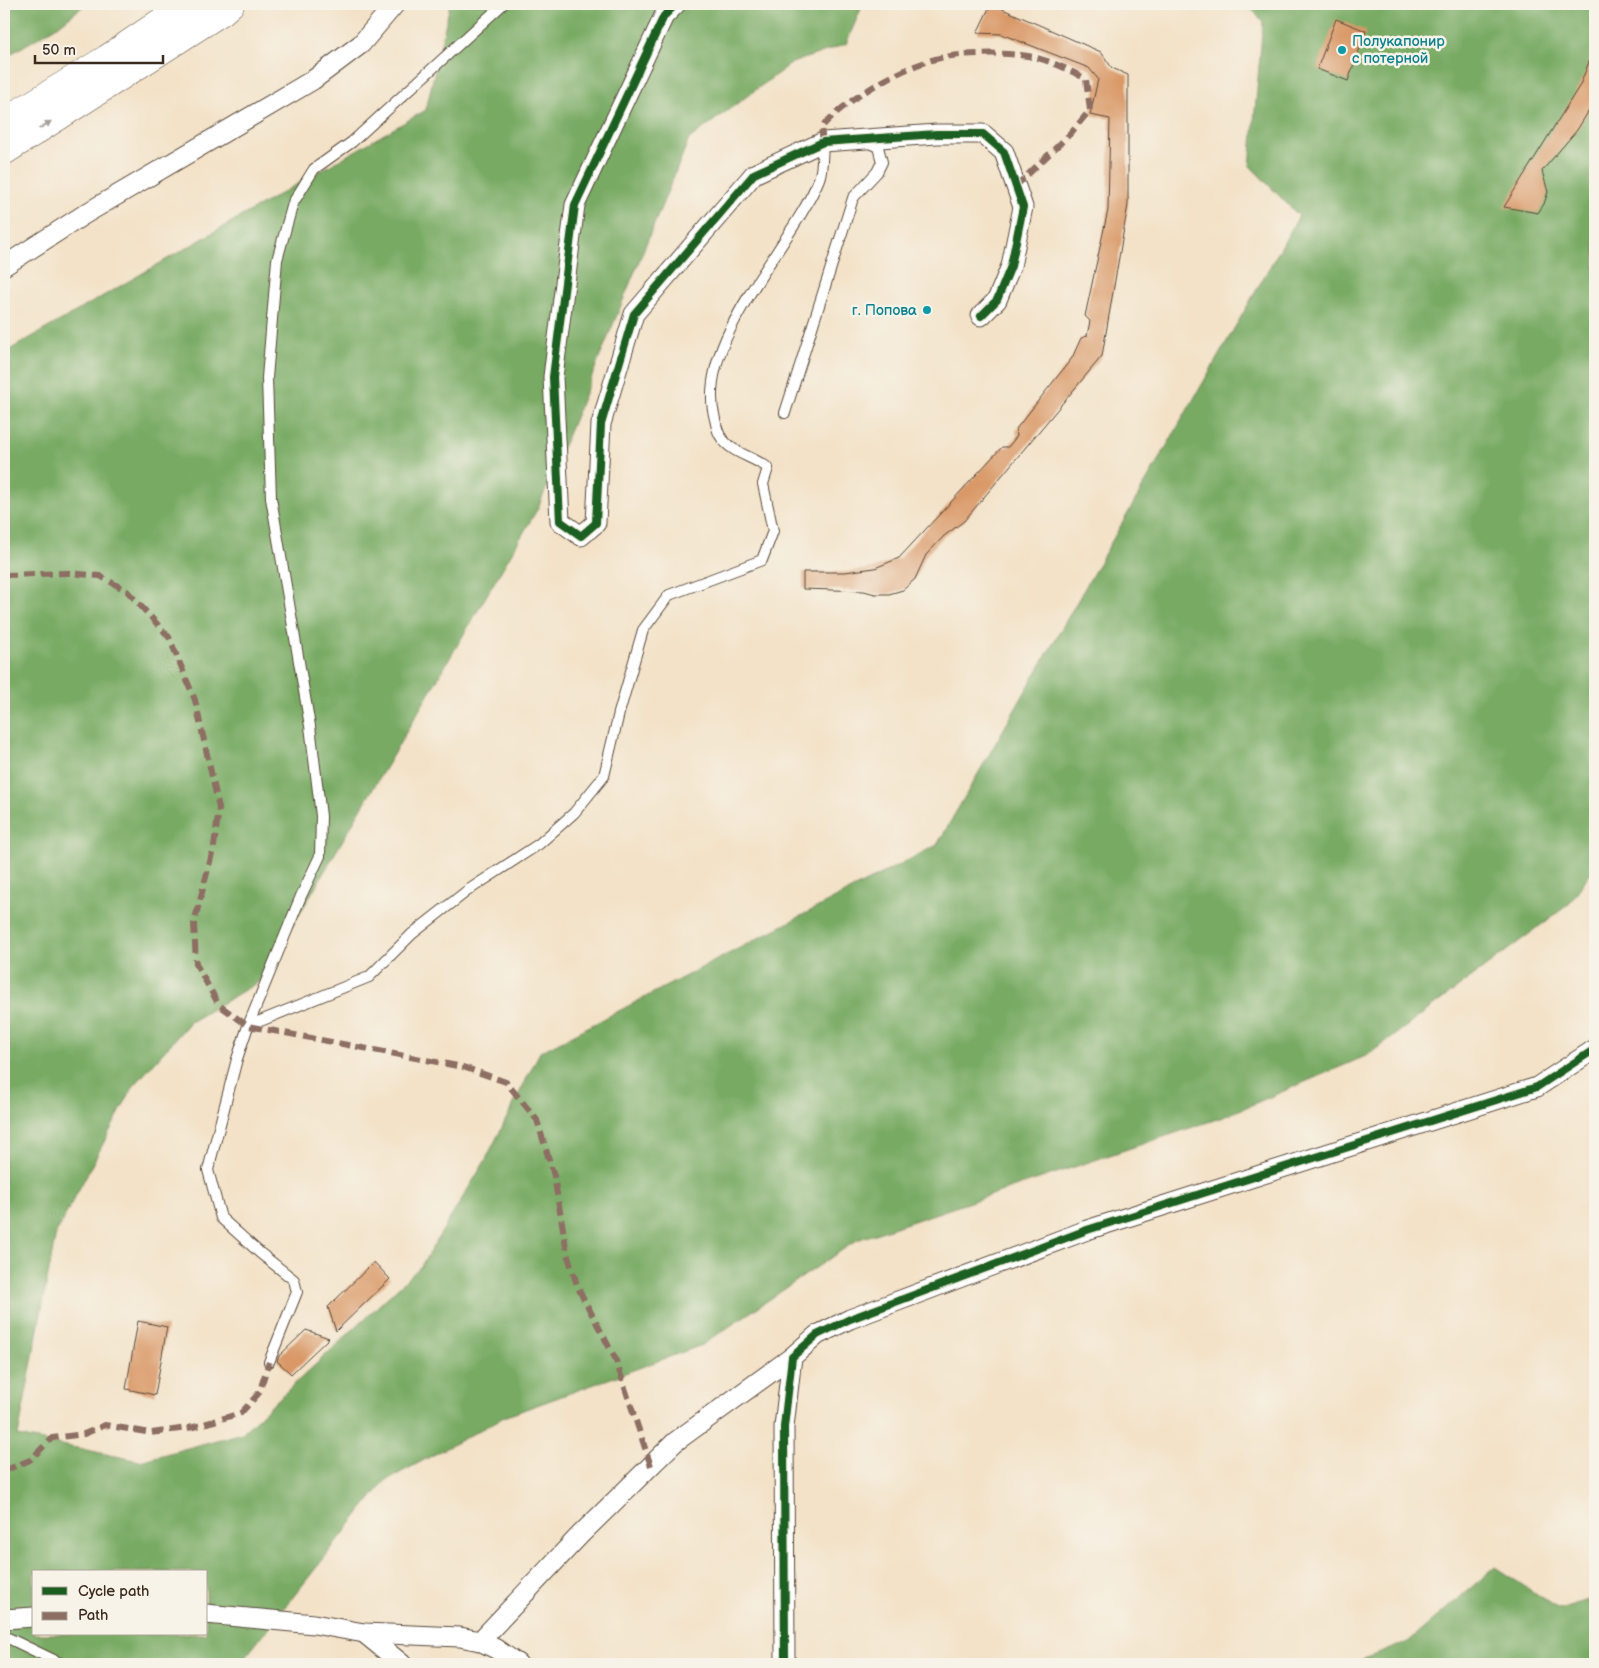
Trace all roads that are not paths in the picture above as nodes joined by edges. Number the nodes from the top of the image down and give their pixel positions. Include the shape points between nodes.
1 (188, 4) edge
2 (230, 4) edge
3 (395, 4) edge
4 (503, 4) edge
5 (676, 4) edge
6 (4, 122) edge
7 (862, 138) junction
8 (823, 142) junction
9 (4, 151) edge
10 (4, 266) edge
11 (981, 316) dead end
12 (785, 413) dead end
13 (248, 1026) junction
14 (1595, 1050) edge
15 (792, 1357) junction
16 (269, 1362) dead end
17 (208, 1614) edge
18 (32, 1617) edge
19 (4, 1619) edge
20 (364, 1633) junction
21 (4, 1636) edge
22 (480, 1641) junction
23 (62, 1664) edge
24 (402, 1664) edge
25 (518, 1664) edge
26 (784, 1664) edge

1 - 6 highway via 107,59
9 -> 2 highway
3 - 10 street via 361,44 313,80 85,214
4 - 13 lane via 352,142 314,169 292,203 277,260 267,378 271,498 310,726 321,824 320,856
5 - 8 street via 664,16 575,205 554,377 560,521 580,536 596,523 601,424 634,314 754,174
7 - 8 street
7 - 11 street via 983,134 1004,152 1023,207 1011,266 997,300
7 - 12 lane via 878,147 882,162 853,198
8 - 13 lane via 819,178 732,326 714,367 712,395 720,436 736,452 768,468 763,484 773,531 762,560 669,595 643,630 604,776 574,813 539,844 467,891 412,934 369,978
13 - 16 lane via 208,1170 221,1218 294,1280 297,1292
14 - 15 street via 1537,1087 1087,1230 850,1319 817,1335
15 - 22 street via 675,1442 580,1535
15 - 26 street via 784,1427
17 - 20 street via 314,1624
18 - 19 street
20 - 22 street via 429,1634
20 - 24 street
21 - 23 lane
22 - 25 street

